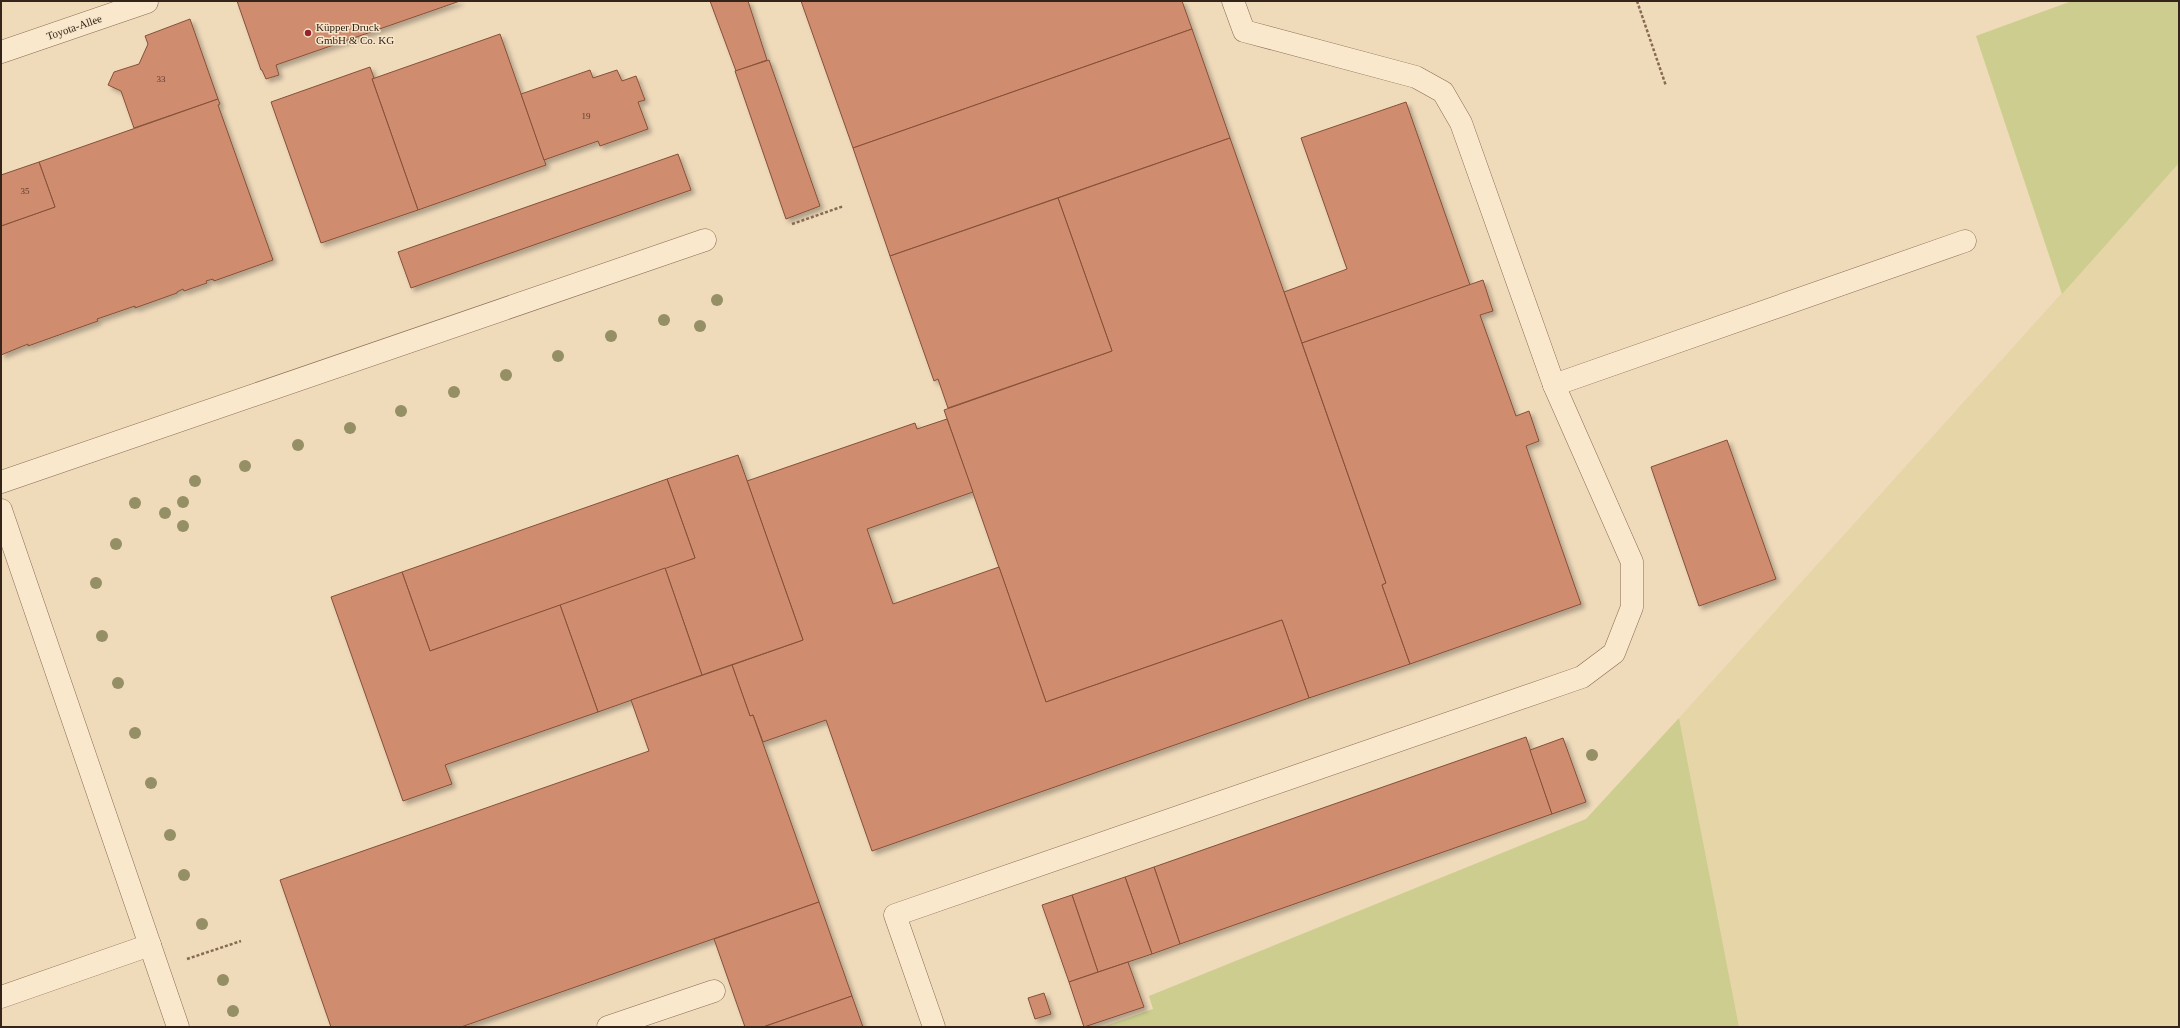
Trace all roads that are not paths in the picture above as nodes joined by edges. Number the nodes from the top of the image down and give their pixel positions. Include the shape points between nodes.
1 (1232, 1) edge
2 (147, 2) edge
3 (1, 52) edge
4 (705, 240) dead end
5 (1965, 241) dead end
6 (1554, 386) junction
7 (1, 482) edge
8 (1, 510) edge
9 (150, 945) junction
10 (714, 991) dead end
11 (1, 997) edge
12 (178, 1027) edge
13 (608, 1027) edge
14 (934, 1027) edge

1 - 6 street via 1244,31 1416,77 1443,92 1461,123
2 - 3 street, Toyota-Allee
4 - 7 street
5 - 6 street
6 - 14 street via 1632,562 1632,607 1614,653 1582,677 895,915
8 - 9 street
9 - 11 street
9 - 12 street
10 - 13 street

